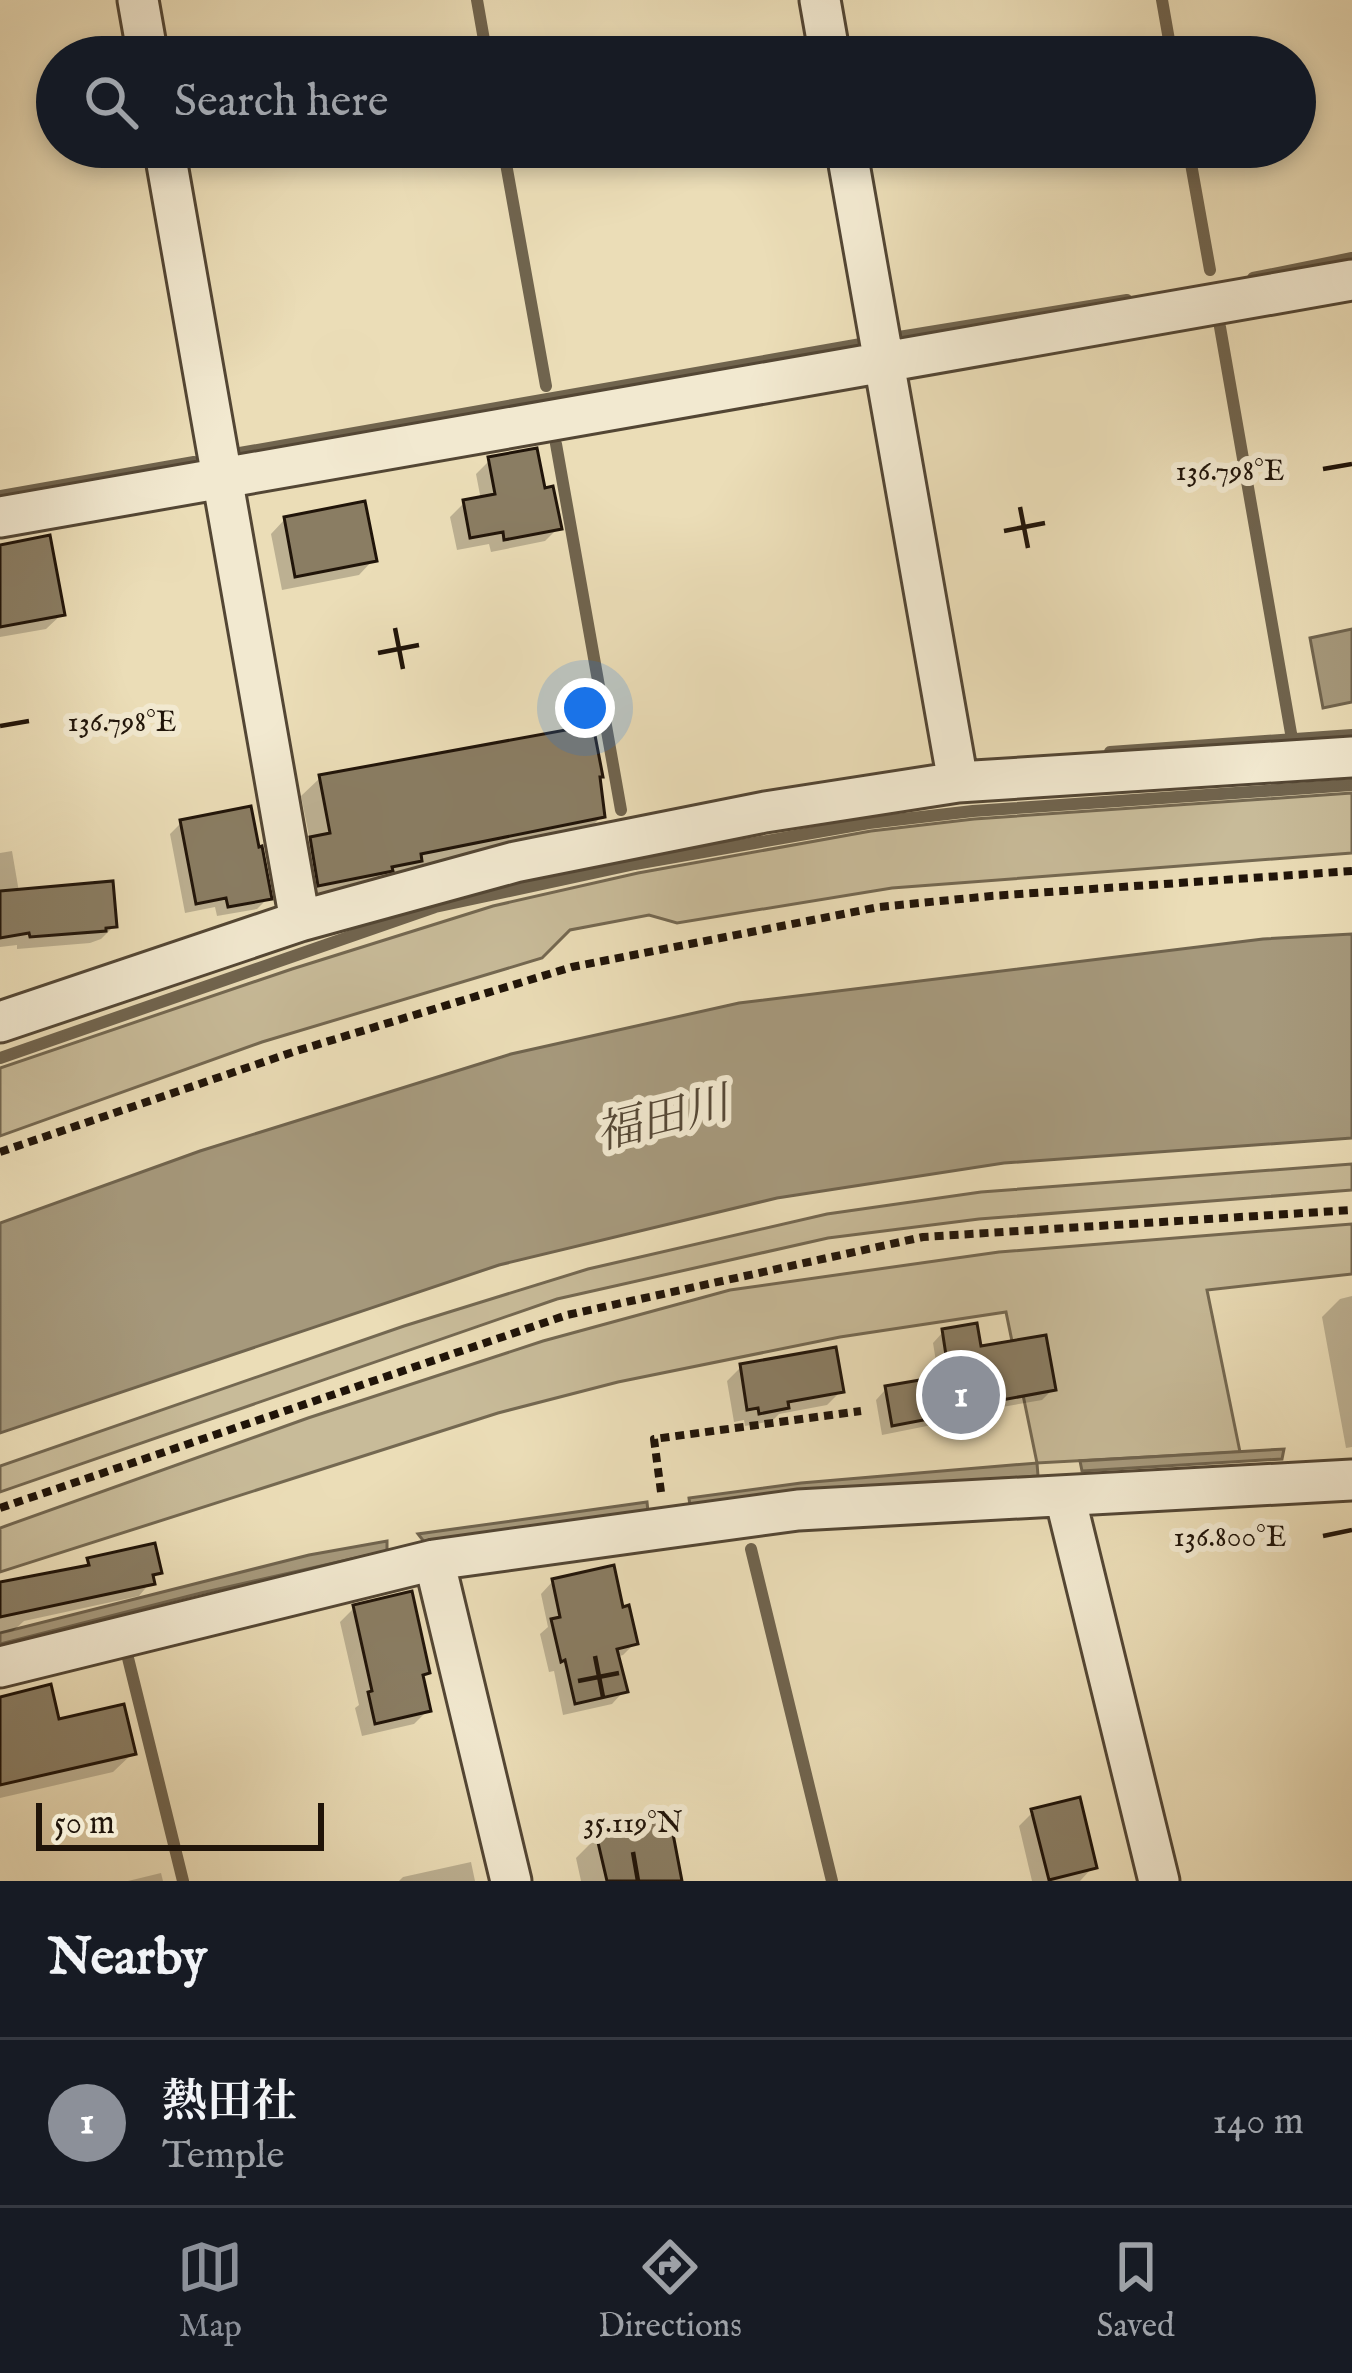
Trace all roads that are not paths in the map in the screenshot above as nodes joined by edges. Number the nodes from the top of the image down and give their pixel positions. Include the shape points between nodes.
1 (138, 0) edge
2 (820, 0) edge
3 (144, 36) edge
4 (826, 36) edge
5 (168, 168) edge
6 (850, 168) edge
7 (1352, 280) edge
8 (884, 362) junction
9 (223, 478) junction
10 (0, 517) edge
11 (1352, 757) edge
12 (958, 782) junction
13 (300, 921) junction
14 (0, 1022) edge
15 (1352, 1480) edge
16 (1065, 1497) junction
17 (434, 1560) junction
18 (0, 1667) edge
19 (511, 1881) edge
20 (1159, 1881) edge

1 - 3 street
2 - 4 street
5 - 9 street
6 - 8 street
7 - 8 street
8 - 9 street
8 - 12 street
9 - 10 street
9 - 13 street
11 - 12 street
12 - 13 street via 515,862
13 - 14 street
15 - 16 street
16 - 17 street via 798,1510
16 - 20 street
17 - 18 street
17 - 19 street

